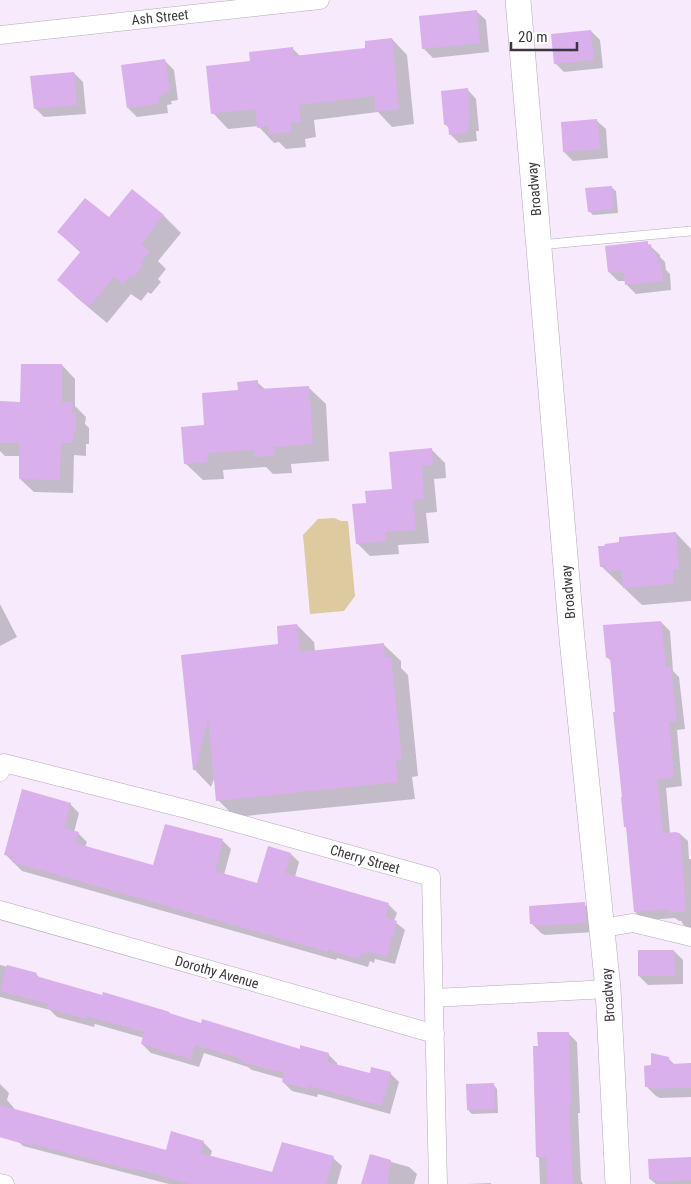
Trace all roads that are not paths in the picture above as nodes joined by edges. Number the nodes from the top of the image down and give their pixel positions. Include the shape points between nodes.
1 (320, 0) edge
2 (518, 0) edge
3 (0, 35) edge
4 (691, 231) edge
5 (538, 246) junction
6 (2, 768) edge
7 (0, 910) edge
8 (602, 928) junction
9 (691, 937) edge
10 (608, 989) junction
11 (434, 998) junction
12 (435, 1034) junction
13 (0, 1183) edge
14 (5, 1184) edge
15 (438, 1184) edge
16 (618, 1184) edge

1 - 3 street, Ash Street
2 - 5 main road, Broadway
4 - 5 lane
5 - 8 main road, Broadway via 572,639
6 - 11 street, Cherry Street via 190,810 431,877
7 - 12 street, Dorothy Avenue
8 - 9 street via 633,923
8 - 10 main road, Broadway
10 - 11 street
10 - 16 main road, Broadway
11 - 12 street, Cherry Street
12 - 15 street, Cherry Street
13 - 14 street

